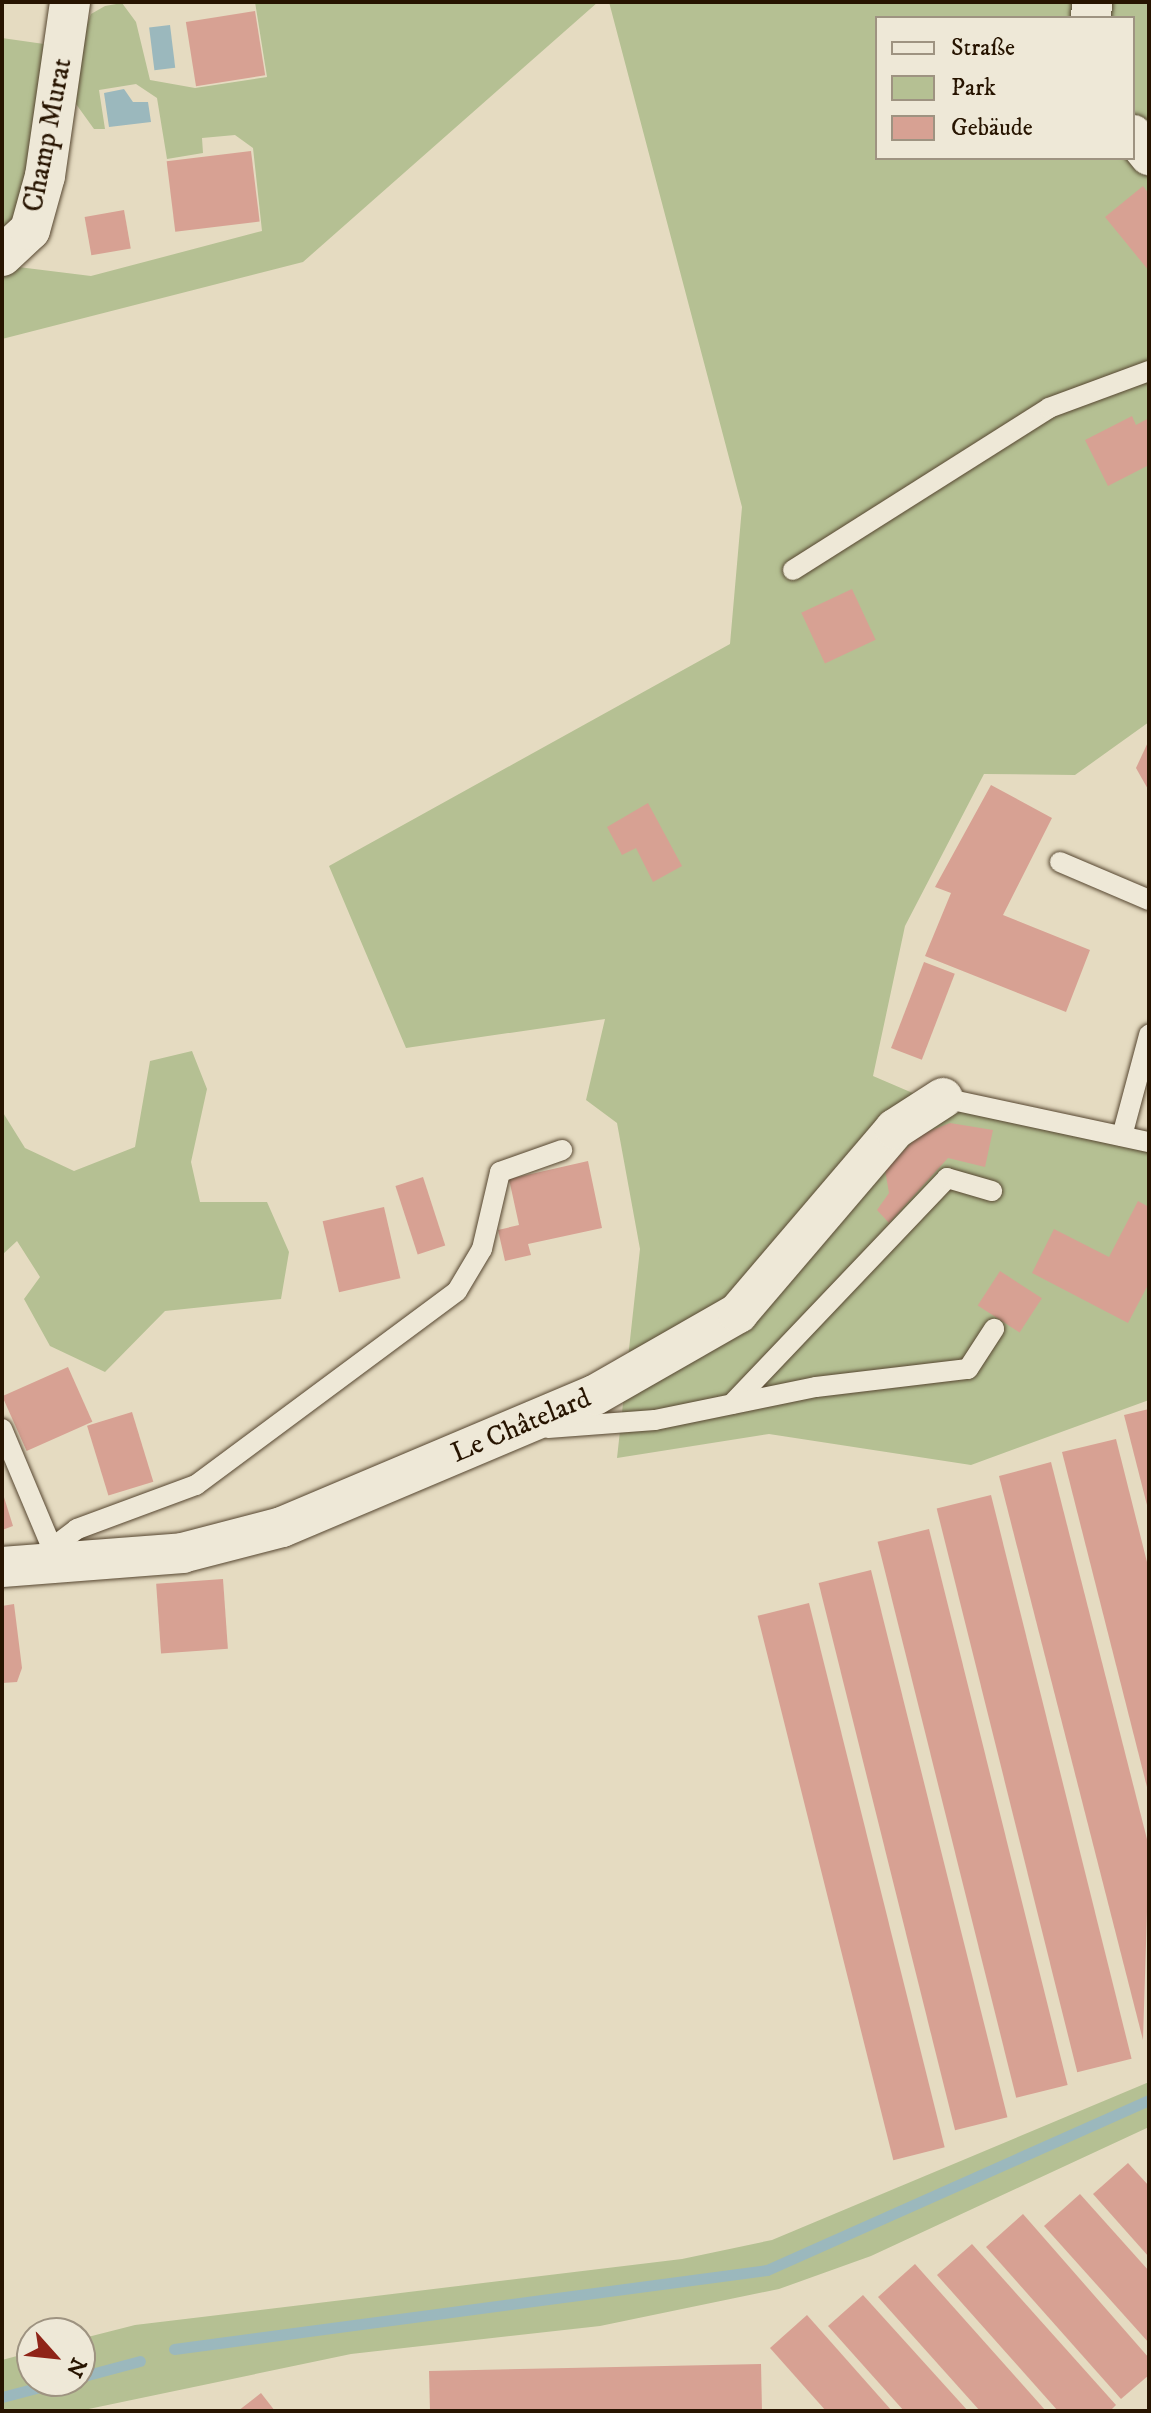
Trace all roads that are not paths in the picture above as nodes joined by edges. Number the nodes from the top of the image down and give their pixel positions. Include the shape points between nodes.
1 (70, 2) edge
2 (1135, 138) edge
3 (1149, 155) edge
4 (2, 256) edge
5 (1149, 371) edge
6 (793, 570) dead end
7 (1060, 862) dead end
8 (1149, 900) edge
9 (1149, 1035) edge
10 (943, 1098) joint
11 (1122, 1136) junction
12 (1149, 1142) edge
13 (562, 1150) dead end
14 (992, 1191) dead end
15 (994, 1329) dead end
16 (732, 1404) junction
17 (2, 1429) edge
18 (512, 1430) junction
19 (48, 1556) junction
20 (2, 1567) edge

1 - 4 street, Champ Murat via 45,176 30,230
2 - 3 street
5 - 6 lane via 1049,408
7 - 8 lane
9 - 11 lane
10 - 11 lane
10 - 18 street, Le Châtelard via 895,1129 738,1313 595,1395
11 - 12 lane
13 - 19 lane via 500,1172 482,1249 457,1291 196,1485 77,1529
14 - 16 lane via 947,1178
15 - 16 lane via 968,1369
16 - 18 lane via 655,1420
17 - 19 lane
18 - 19 street, Le Châtelard via 282,1527 182,1553
19 - 20 street, Le Châtelard

